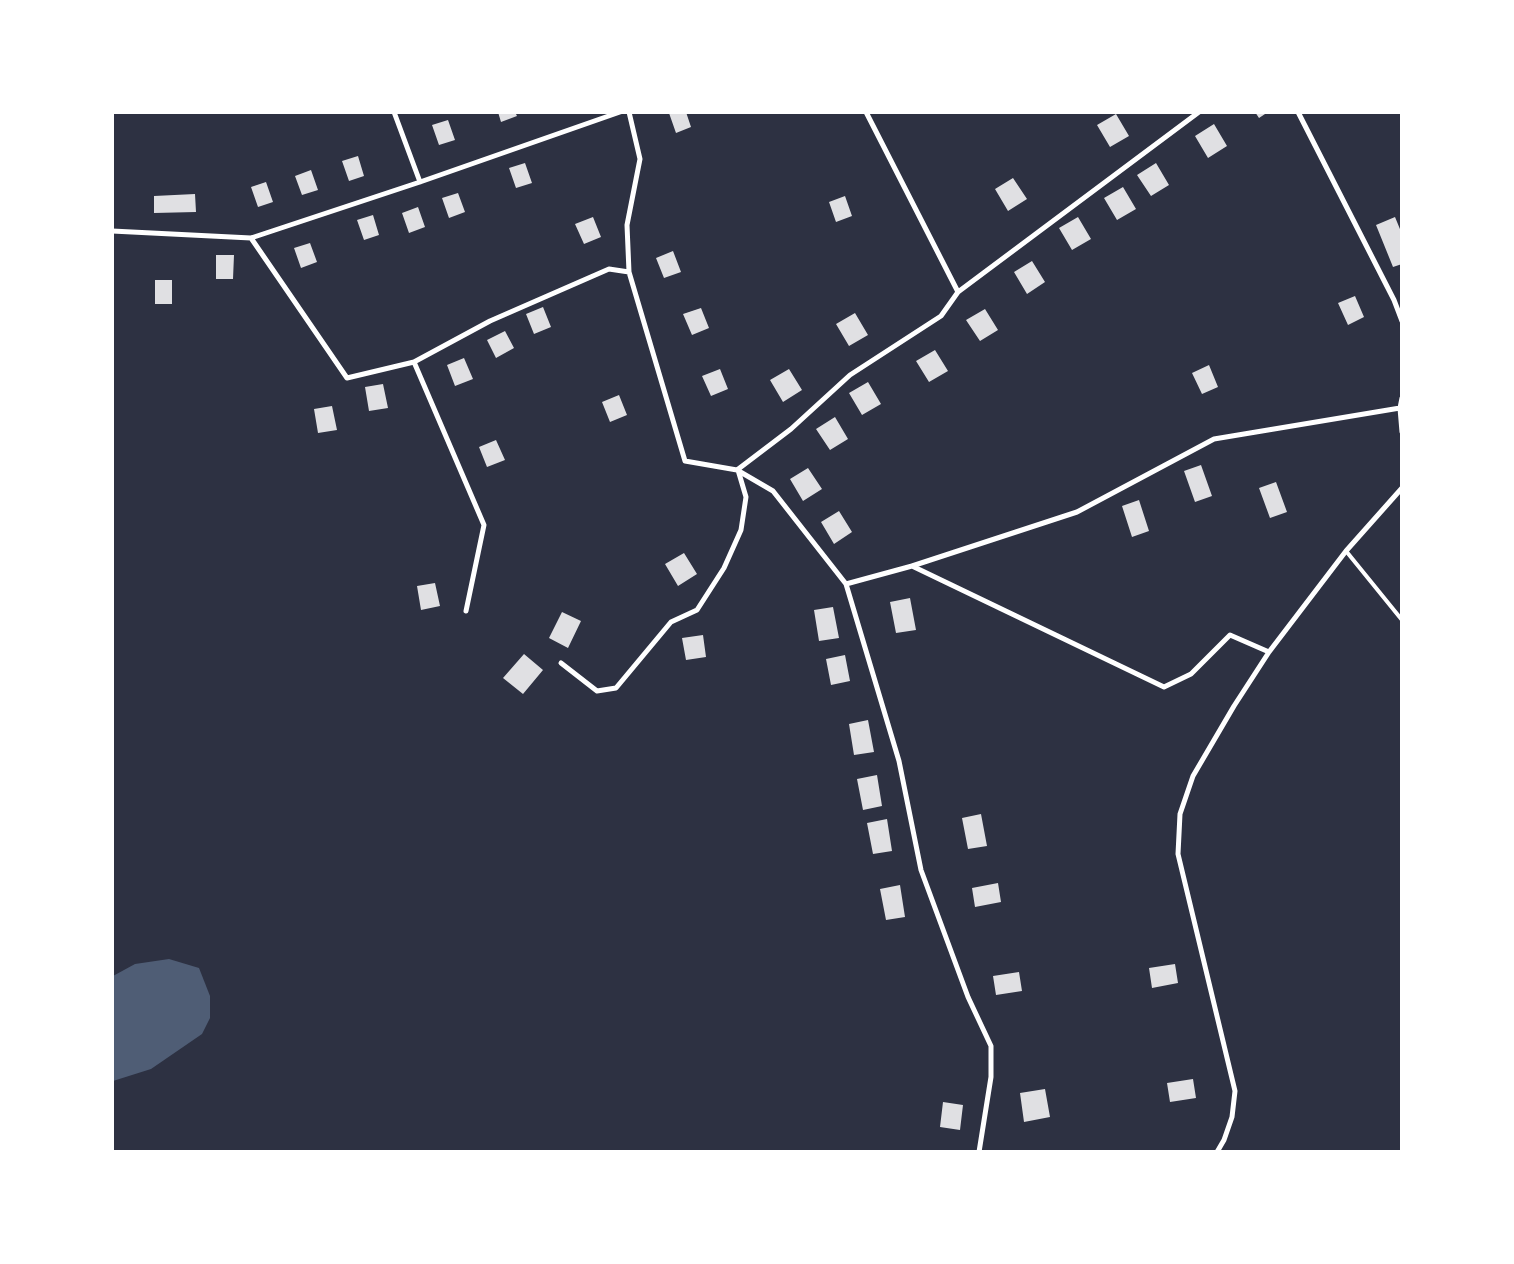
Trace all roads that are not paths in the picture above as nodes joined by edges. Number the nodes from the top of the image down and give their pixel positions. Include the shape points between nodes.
1 (394, 112) edge
2 (620, 112) edge
3 (629, 112) edge
4 (866, 112) edge
5 (1199, 112) edge
6 (1298, 112) edge
7 (420, 182) junction
8 (112, 231) edge
9 (251, 238) junction
10 (630, 272) junction
11 (958, 292) junction
12 (1402, 321) edge
13 (414, 362) junction
14 (1402, 398) edge
15 (1400, 408) junction
16 (1402, 432) edge
17 (737, 470) junction
18 (1402, 488) edge
19 (1346, 551) junction
20 (912, 566) junction
21 (846, 584) junction
22 (466, 611) dead end
23 (1402, 620) edge
24 (1269, 652) junction
25 (561, 663) dead end
26 (978, 1152) edge
27 (1217, 1152) edge

1 - 7 street
2 - 7 street
3 - 10 street via 640,159 627,225
4 - 11 street
5 - 11 street
6 - 12 street
7 - 9 street
8 - 9 street
9 - 13 street via 347,378
10 - 13 street via 609,270 490,321
10 - 17 street via 685,461
11 - 17 street via 941,316 850,375 791,429
13 - 22 street via 484,525
14 - 15 street
15 - 16 street
15 - 20 street via 1214,439 1077,512
17 - 21 street via 773,491
17 - 25 street via 746,497 741,530 724,568 697,610 671,622 616,688 597,691
18 - 19 street
19 - 23 lane
19 - 24 street
20 - 21 street
20 - 24 street via 1164,687 1191,674 1230,635
21 - 26 street via 899,761 921,870 968,997 991,1046 991,1077
24 - 27 street via 1193,776 1180,814 1178,854 1235,1091 1232,1117

